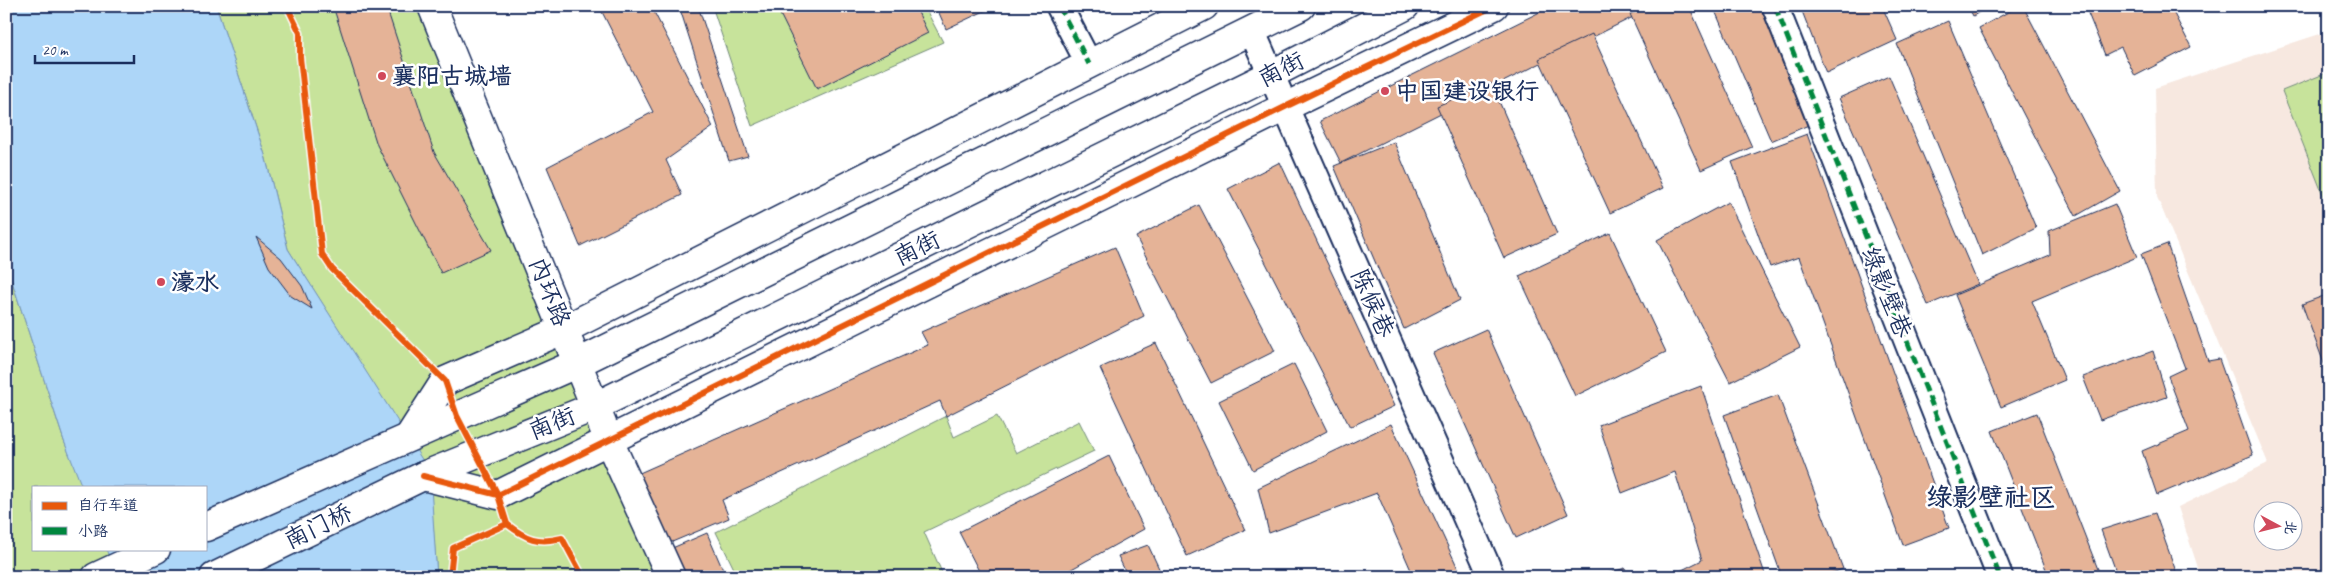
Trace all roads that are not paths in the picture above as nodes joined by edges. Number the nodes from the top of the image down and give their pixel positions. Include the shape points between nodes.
1 (432, 6) edge
2 (1059, 6) edge
3 (1204, 6) edge
4 (1301, 6) edge
5 (1405, 6) edge
6 (1494, 6) edge
7 (1775, 6) edge
8 (1252, 31) junction
9 (1089, 64) junction
10 (1272, 74) junction
11 (1287, 106) junction
12 (564, 329) junction
13 (578, 363) junction
14 (596, 406) junction
15 (408, 437) junction
16 (610, 441) junction
17 (423, 476) junction
18 (208, 526) edge
19 (154, 550) edge
20 (96, 577) edge
21 (214, 577) edge
22 (671, 577) edge
23 (1492, 577) edge
24 (2000, 577) edge

1 - 12 street, 内环路
2 - 9 street
3 - 9 street
4 - 8 street, 南街
5 - 10 street, 南街
6 - 11 street
7 - 24 street, 绿影壁巷
8 - 10 street, 陈候巷
8 - 13 street, 南街
9 - 12 street
10 - 11 street, 陈候巷
10 - 14 street, 南街
11 - 16 street
11 - 23 street, 陈候巷
12 - 13 street, 内环路
12 - 15 street via 444,381
13 - 14 street, 内环路
13 - 15 street, 南街
14 - 16 street, 内环路
14 - 17 street, 南街
15 - 18 street, 南门桥
16 - 17 street via 498,495
16 - 22 street, 内环路
17 - 21 street, 南门桥
19 - 20 street

